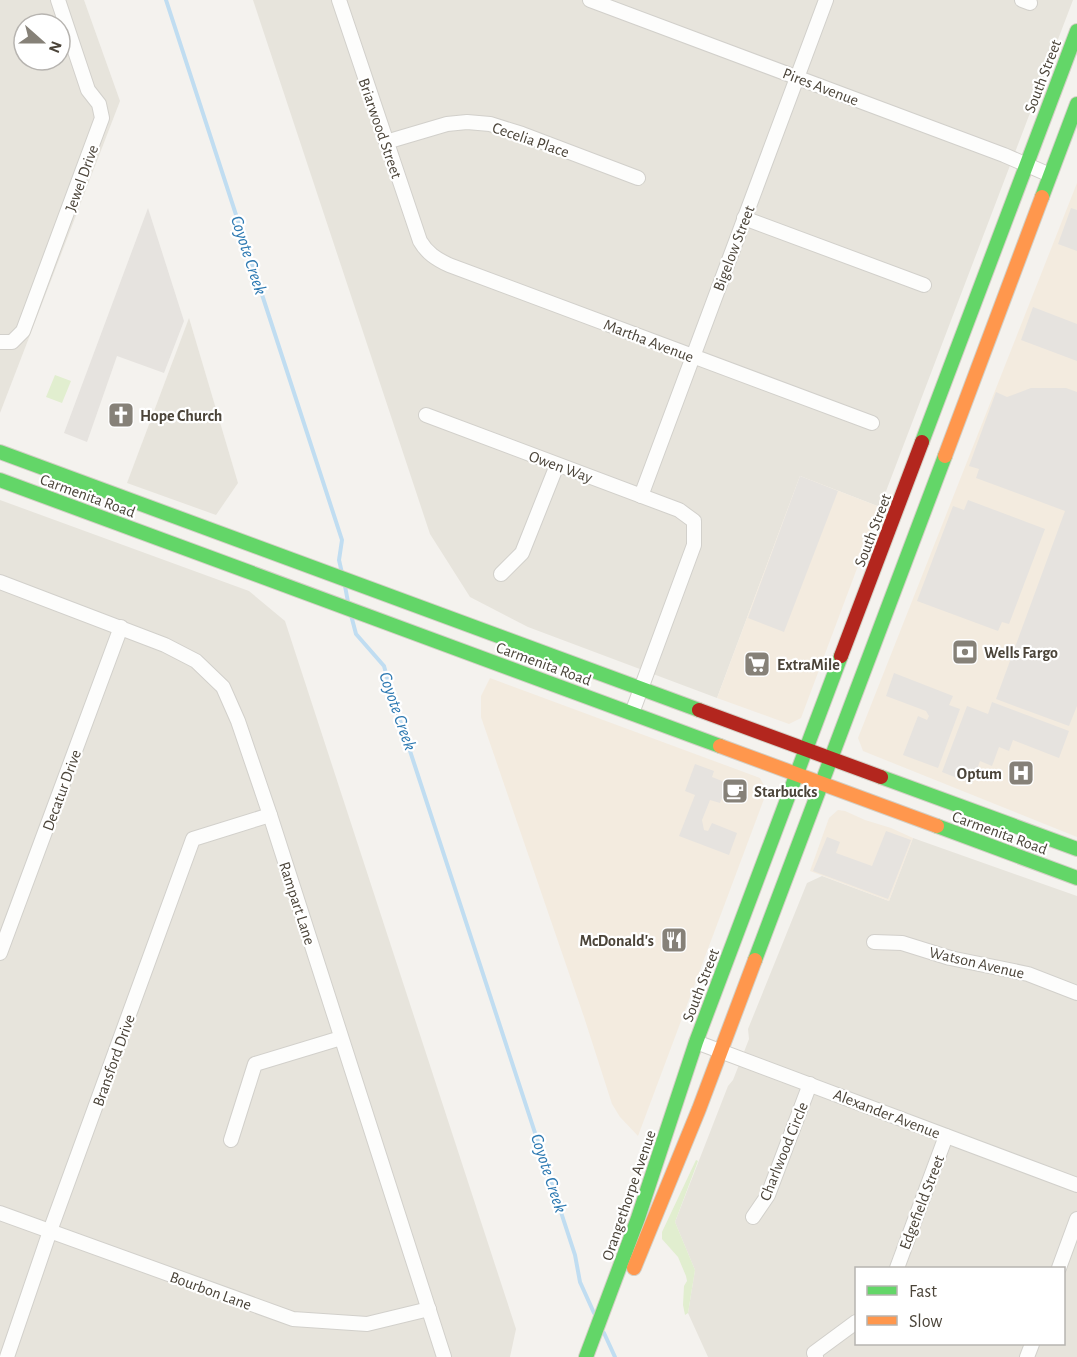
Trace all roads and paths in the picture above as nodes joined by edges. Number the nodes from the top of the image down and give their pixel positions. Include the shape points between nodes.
1 (58, 0) edge
2 (339, 0) edge
3 (590, 0) edge
4 (825, 0) edge
5 (1077, 31) edge
6 (797, 77) junction
7 (1077, 104) edge
8 (386, 142) junction
9 (1027, 164) junction
10 (1050, 175) junction
11 (638, 177) dead end
12 (744, 218) junction
13 (429, 253) joint
14 (924, 285) dead end
15 (0, 342) edge
16 (692, 356) junction
17 (426, 415) dead end
18 (872, 423) dead end
19 (0, 452) edge
20 (556, 465) junction
21 (0, 480) edge
22 (640, 495) junction
23 (501, 574) dead end
24 (0, 582) edge
25 (121, 627) junction
26 (641, 688) junction
27 (632, 713) junction
28 (807, 749) junction
29 (832, 759) junction
30 (798, 774) junction
31 (822, 783) junction
32 (270, 815) junction
33 (1077, 849) edge
34 (1077, 878) edge
35 (874, 942) dead end
36 (0, 953) edge
37 (1077, 993) edge
38 (341, 1038) junction
39 (696, 1042) junction
40 (721, 1051) junction
41 (810, 1084) junction
42 (946, 1136) junction
43 (231, 1140) dead end
44 (1077, 1185) edge
45 (0, 1213) edge
46 (753, 1217) dead end
47 (1077, 1220) edge
48 (50, 1231) junction
49 (898, 1267) edge
50 (1060, 1267) edge
51 (630, 1280) dead end
52 (429, 1309) junction
53 (855, 1323) edge
54 (7, 1357) edge
55 (444, 1357) edge
56 (586, 1357) edge
57 (816, 1357) edge

1 - 15 street, Jewel Drive via 88,90 99,104 102,118 23,331 12,342
2 - 8 street, Briarwood Street
3 - 6 street, Pires Avenue
4 - 6 street, Bigelow Street
5 - 9 main road, South Street
6 - 9 street, Pires Avenue
6 - 12 street, Bigelow Street
7 - 10 main road
8 - 11 street, Cecelia Place via 447,124 490,124
8 - 13 street, Briarwood Street via 420,241
9 - 10 street, Pires Avenue
9 - 28 main road, South Street
10 - 29 main road
12 - 14 street
12 - 16 street, Bigelow Street
13 - 16 street, Martha Avenue via 449,265
16 - 18 street, Martha Avenue
16 - 22 street, Bigelow Street
17 - 20 street, Owen Way
19 - 26 main road, Carmenita Road
20 - 22 street, Owen Way
20 - 23 street via 522,554
21 - 27 main road, Carmenita Road
22 - 26 street, Owen Way via 679,510 694,521 694,545
24 - 25 street, Rampart Lane
25 - 32 street, Rampart Lane via 196,661 223,687
25 - 36 street, Decatur Drive
26 - 27 street
26 - 28 main road, Carmenita Road
27 - 30 main road, Carmenita Road
28 - 29 main road, Carmenita Road
28 - 30 main road, South Street
29 - 31 main road
29 - 33 main road, Carmenita Road
30 - 31 main road, Carmenita Road
30 - 39 main road, South Street
31 - 34 main road, Carmenita Road
31 - 40 main road
32 - 38 street, Rampart Lane
32 - 48 street, Bransford Drive via 193,839
35 - 37 street, Watson Avenue via 902,943 950,958 1028,974
38 - 43 street via 255,1064
38 - 52 street, Rampart Lane
39 - 40 street, Alexander Avenue
39 - 56 main road, Orangethorpe Avenue via 638,1218
40 - 41 street, Alexander Avenue
40 - 51 main road, Orangethorpe Avenue
41 - 42 street, Alexander Avenue
41 - 46 street, Charlwood Circle via 768,1195
42 - 44 street, Alexander Avenue
42 - 49 street, Edgefield Street
45 - 48 street, Bourbon Lane
47 - 50 street
48 - 52 street, Bourbon Lane via 293,1319 367,1324
48 - 54 street, Bransford Drive
52 - 55 street, Rampart Lane
53 - 57 street via 814,1353

